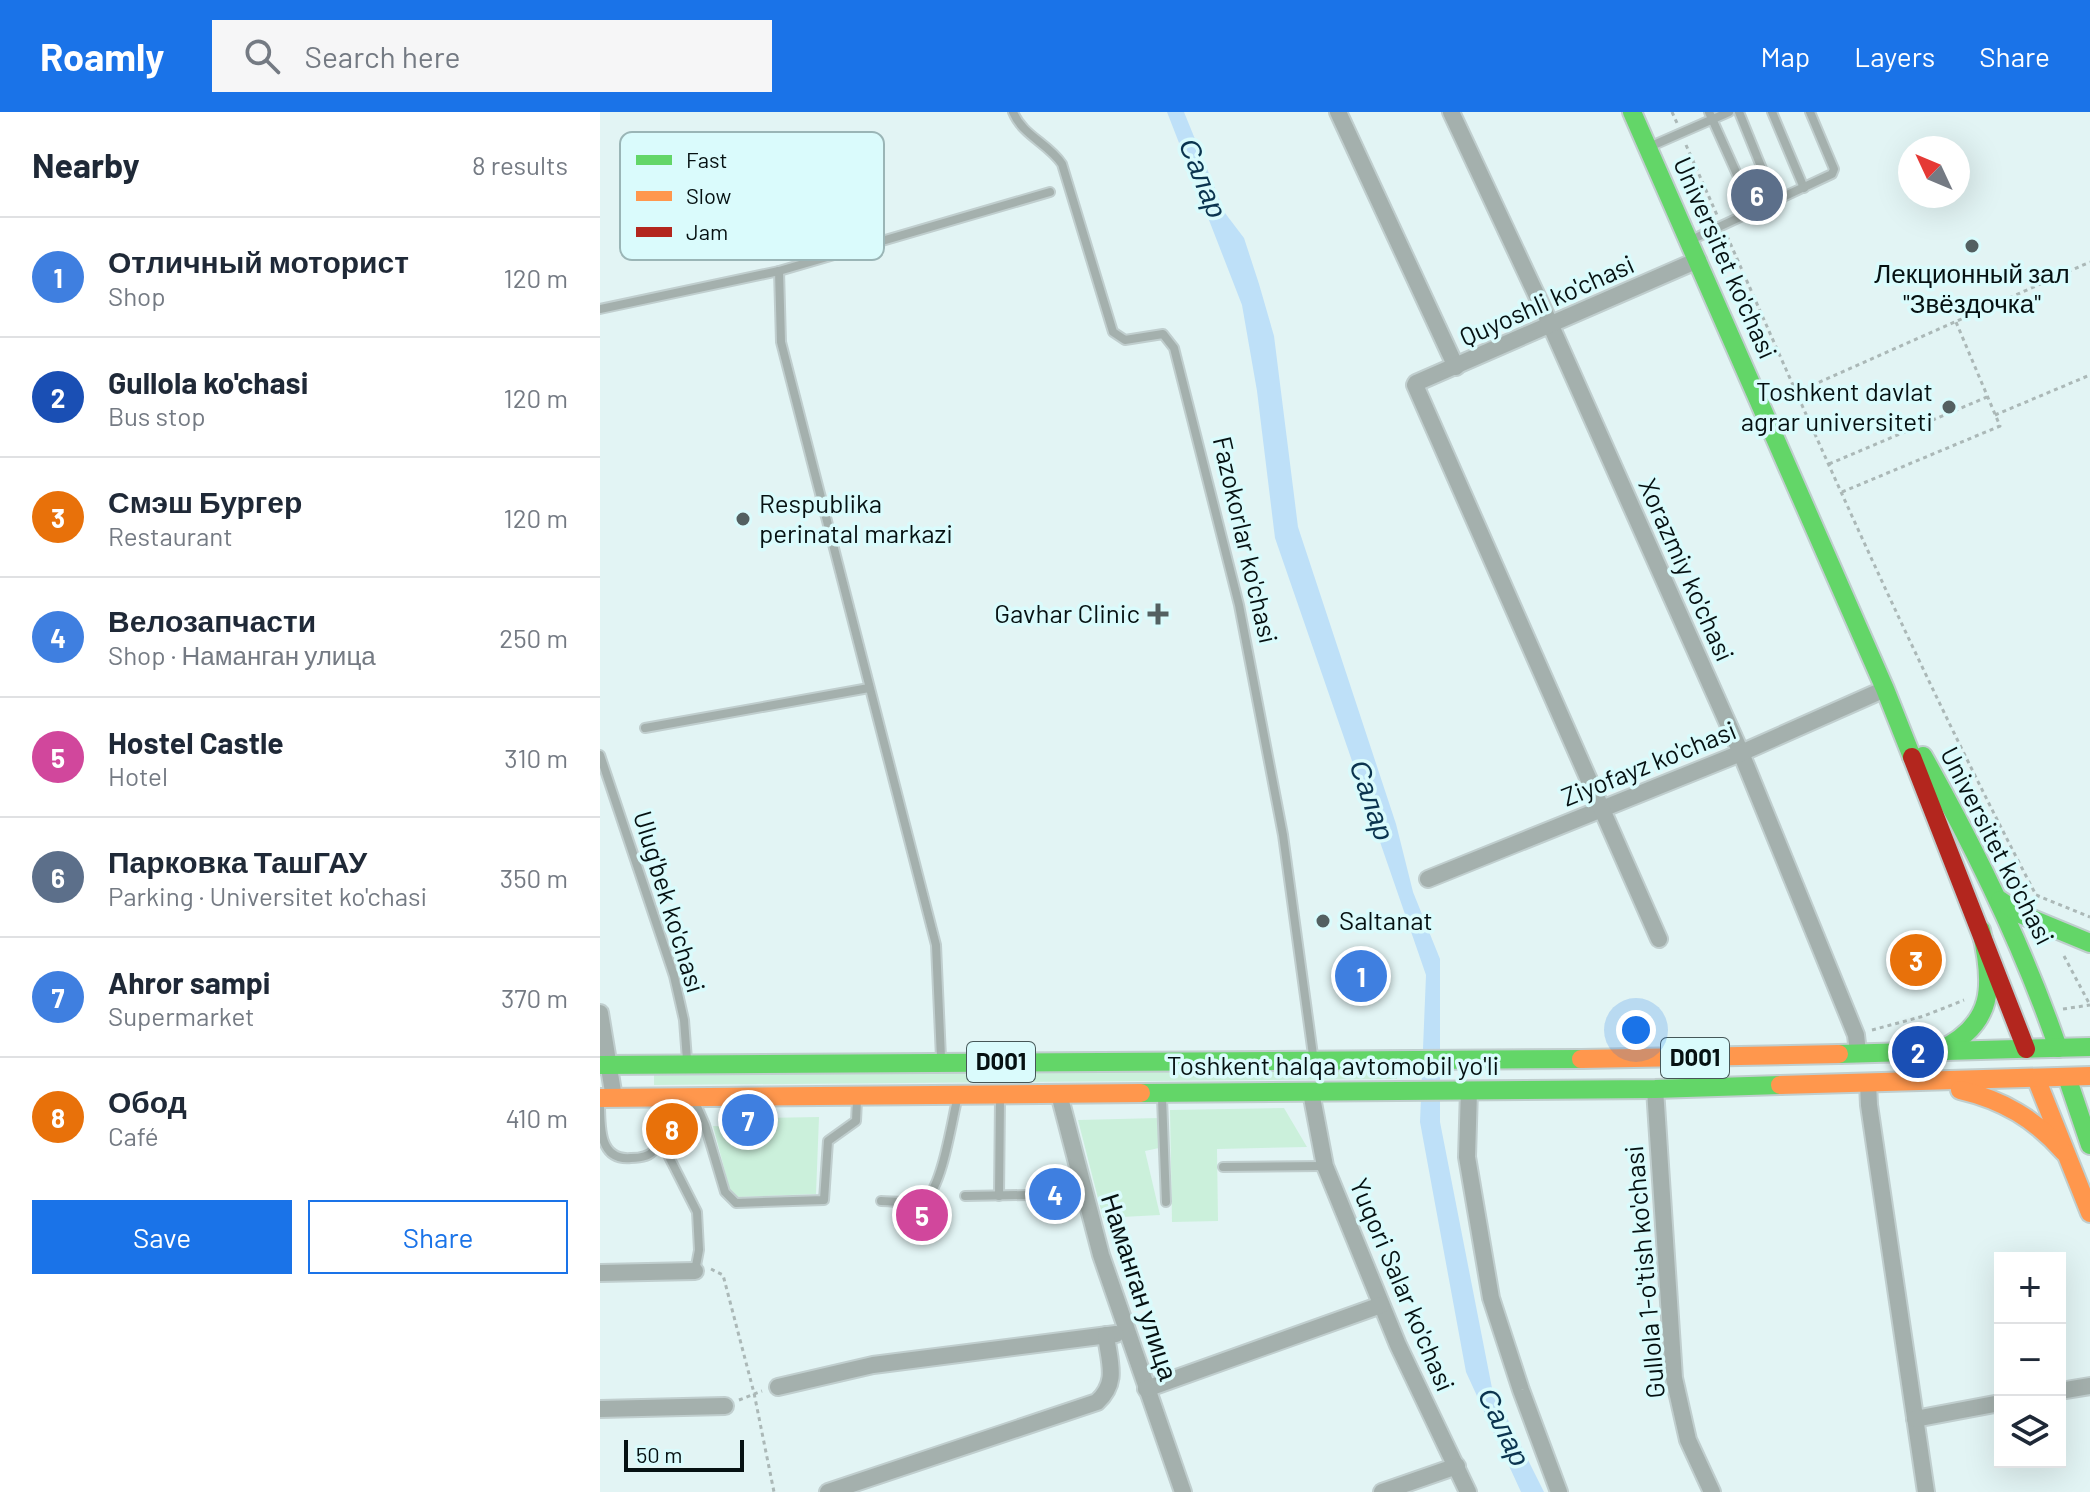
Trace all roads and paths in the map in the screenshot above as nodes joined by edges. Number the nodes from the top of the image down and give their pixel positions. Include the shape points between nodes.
1 (1013, 112) edge
2 (1338, 112) edge
3 (1451, 112) edge
4 (1632, 112) edge
5 (1672, 112) edge
6 (1729, 112) edge
7 (1739, 112) edge
8 (1772, 112) edge
9 (1810, 112) edge
10 (1711, 116) edge
11 (1681, 134) junction
12 (1648, 148) junction
13 (1804, 188) junction
14 (1050, 192) dead end
15 (1775, 201) junction
16 (1753, 210) junction
17 (1722, 224) junction
18 (884, 240) edge
19 (1690, 240) junction
20 (817, 260) edge
21 (1698, 260) junction
22 (2090, 262) edge
23 (779, 271) junction
24 (600, 309) edge
25 (1956, 321) junction
26 (1551, 326) junction
27 (1456, 367) junction
28 (2090, 375) edge
29 (1797, 392) junction
30 (1988, 397) junction
31 (1995, 415) junction
32 (1829, 464) junction
33 (1842, 492) junction
34 (869, 688) junction
35 (1885, 689) junction
36 (645, 728) dead end
37 (1741, 753) junction
38 (600, 755) edge
39 (1602, 809) junction
40 (1428, 879) dead end
41 (2000, 900) junction
42 (2090, 917) edge
43 (1981, 930) junction
44 (1659, 939) dead end
45 (2090, 943) edge
46 (1972, 996) dead end
47 (2090, 1005) edge
48 (2059, 1010) dead end
49 (600, 1013) edge
50 (1857, 1044) junction
51 (2090, 1047) edge
52 (2058, 1048) junction
53 (2026, 1049) junction
54 (1937, 1051) junction
55 (1313, 1060) junction
56 (941, 1063) junction
57 (605, 1065) edge
58 (687, 1065) junction
59 (2090, 1076) edge
60 (2067, 1077) junction
61 (2036, 1078) junction
62 (1912, 1082) junction
63 (1868, 1083) junction
64 (1655, 1089) junction
65 (1461, 1090) junction
66 (1311, 1092) junction
67 (1162, 1093) junction
68 (1059, 1094) junction
69 (958, 1095) junction
70 (1000, 1095) junction
71 (857, 1096) junction
72 (684, 1097) junction
73 (607, 1098) edge
74 (660, 1139) junction
75 (2090, 1145) edge
76 (2064, 1152) junction
77 (1325, 1166) junction
78 (1223, 1167) dead end
79 (1084, 1194) junction
80 (965, 1196) dead end
81 (999, 1196) junction
82 (881, 1201) dead end
83 (1166, 1202) dead end
84 (2090, 1213) edge
85 (695, 1271) junction
86 (600, 1273) edge
87 (1381, 1305) junction
88 (1126, 1333) junction
89 (1106, 1335) junction
90 (2090, 1386) edge
91 (778, 1387) joint
92 (1146, 1389) junction
93 (2066, 1390) edge
94 (754, 1393) junction
95 (1994, 1404) edge
96 (725, 1406) joint
97 (600, 1409) edge
98 (1915, 1419) junction
99 (1457, 1466) junction
100 (774, 1492) edge
101 (828, 1492) edge
102 (1183, 1492) edge
103 (1382, 1492) edge
104 (1468, 1492) edge
105 (1559, 1492) edge
106 (1712, 1492) edge
107 (1926, 1492) edge

1 - 55 lane, Fazokorlar ko'chasi via 1029,135 1062,164 1113,332 1125,340 1163,334 1174,348 1239,605 1283,835
2 - 27 street
3 - 26 street, Xorazmiy ko'chasi
4 - 12 main road, Universitet ko'chasi
5 - 11 path
6 - 10 lane
7 - 15 lane
8 - 13 lane
9 - 13 lane via 1834,169 1826,179
10 - 11 lane
10 - 16 lane
11 - 12 lane
11 - 17 path
12 - 19 main road, Universitet ko'chasi
13 - 15 lane
14 - 18 lane
15 - 16 lane
16 - 17 lane
17 - 19 lane
17 - 29 path
19 - 21 main road, Universitet ko'chasi
20 - 23 lane
21 - 26 street, Quyoshli ko'chasi
21 - 35 main road, Universitet ko'chasi
22 - 25 path
23 - 24 lane
23 - 34 lane via 781,342
25 - 29 path
25 - 30 path
26 - 27 street, Quyoshli ko'chasi
26 - 37 street, Xorazmiy ko'chasi
27 - 39 street, Quyoshli ko'chasi via 1415,385
28 - 31 path
29 - 32 path
30 - 31 path
30 - 32 path
31 - 33 path via 2000,426
32 - 33 path
33 - 42 path via 2036,895
34 - 36 lane
34 - 56 lane via 936,945
35 - 37 street, Ziyofayz ko'chasi
35 - 41 main road, Universitet ko'chasi
35 - 43 main road, Universitet ko'chasi
37 - 39 street, Ziyofayz ko'chasi
37 - 50 street, Xorazmiy ko'chasi
38 - 58 lane, Ulug'bek ko'chasi via 674,976
39 - 40 street, Ziyofayz ko'chasi
39 - 44 street
41 - 45 main road via 2020,914
41 - 52 main road, Universitet ko'chasi
43 - 53 main road, Universitet ko'chasi
43 - 54 main road via 1990,974 1981,1013 1970,1032
46 - 50 path
47 - 48 path
49 - 57 street
50 - 54 main road, Toshkent halqa avtomobil yo'li / D001
50 - 55 main road, Toshkent halqa avtomobil yo'li / D001 via 1682,1058
51 - 52 main road, D001
52 - 53 main road, D001
52 - 60 main road, Universitet ko'chasi
53 - 54 main road, Toshkent halqa avtomobil yo'li / D001
53 - 61 main road, Universitet ko'chasi
55 - 56 main road, Toshkent halqa avtomobil yo'li / D001
56 - 58 main road, Toshkent halqa avtomobil yo'li / D001
57 - 58 main road, Toshkent halqa avtomobil yo'li / D001
57 - 73 street
59 - 60 main road, D001
60 - 61 main road, Toshkent halqa avtomobil yo'li / D001
60 - 75 main road, Universitet ko'chasi
61 - 62 main road, Toshkent halqa avtomobil yo'li / D001
61 - 76 main road, Universitet ko'chasi
62 - 63 main road, Toshkent halqa avtomobil yo'li / D001
62 - 76 main road via 2010,1104 2048,1132
63 - 64 main road, Toshkent halqa avtomobil yo'li / D001
63 - 98 street
64 - 65 main road, Toshkent halqa avtomobil yo'li / D001
64 - 106 street, Gullola 1-o'tish ko'chasi via 1674,1378 1688,1440
65 - 66 main road, Toshkent halqa avtomobil yo'li / D001
65 - 105 street via 1491,1298
66 - 67 main road, Toshkent halqa avtomobil yo'li / D001
66 - 77 street, Yuqori Salar ko'chasi
67 - 68 main road, Toshkent halqa avtomobil yo'li / D001
67 - 83 lane
68 - 70 main road, Toshkent halqa avtomobil yo'li / D001
68 - 79 street, Наманган улица
69 - 70 main road, Toshkent halqa avtomobil yo'li / D001
69 - 71 main road, Toshkent halqa avtomobil yo'li / D001
69 - 82 lane via 935,1186 926,1198
70 - 81 lane
71 - 72 main road, Toshkent halqa avtomobil yo'li / D001
71 - 72 lane via 856,1121 828,1141 824,1200 736,1203 725,1192 705,1125
72 - 73 main road, Toshkent halqa avtomobil yo'li / D001
72 - 74 lane
73 - 74 lane via 600,1141 612,1157 649,1155
74 - 85 lane via 697,1212
76 - 84 main road, Universitet ko'chasi
77 - 78 lane
77 - 87 street, Yuqori Salar ko'chasi
79 - 81 lane
79 - 88 street, Наманган улица
80 - 81 lane
85 - 86 street
85 - 94 path via 710,1269 723,1275
87 - 92 street
87 - 99 street, Yuqori Salar ko'chasi
88 - 89 street
88 - 92 street, Наманган улица
89 - 91 street via 873,1365
89 - 101 street via 1112,1381 1097,1402
90 - 93 street
91 - 94 path
92 - 102 street, Наманган улица
94 - 96 path
94 - 100 path
95 - 98 street
96 - 97 street
98 - 107 street
99 - 103 street
99 - 104 street, Yuqori Salar ko'chasi

